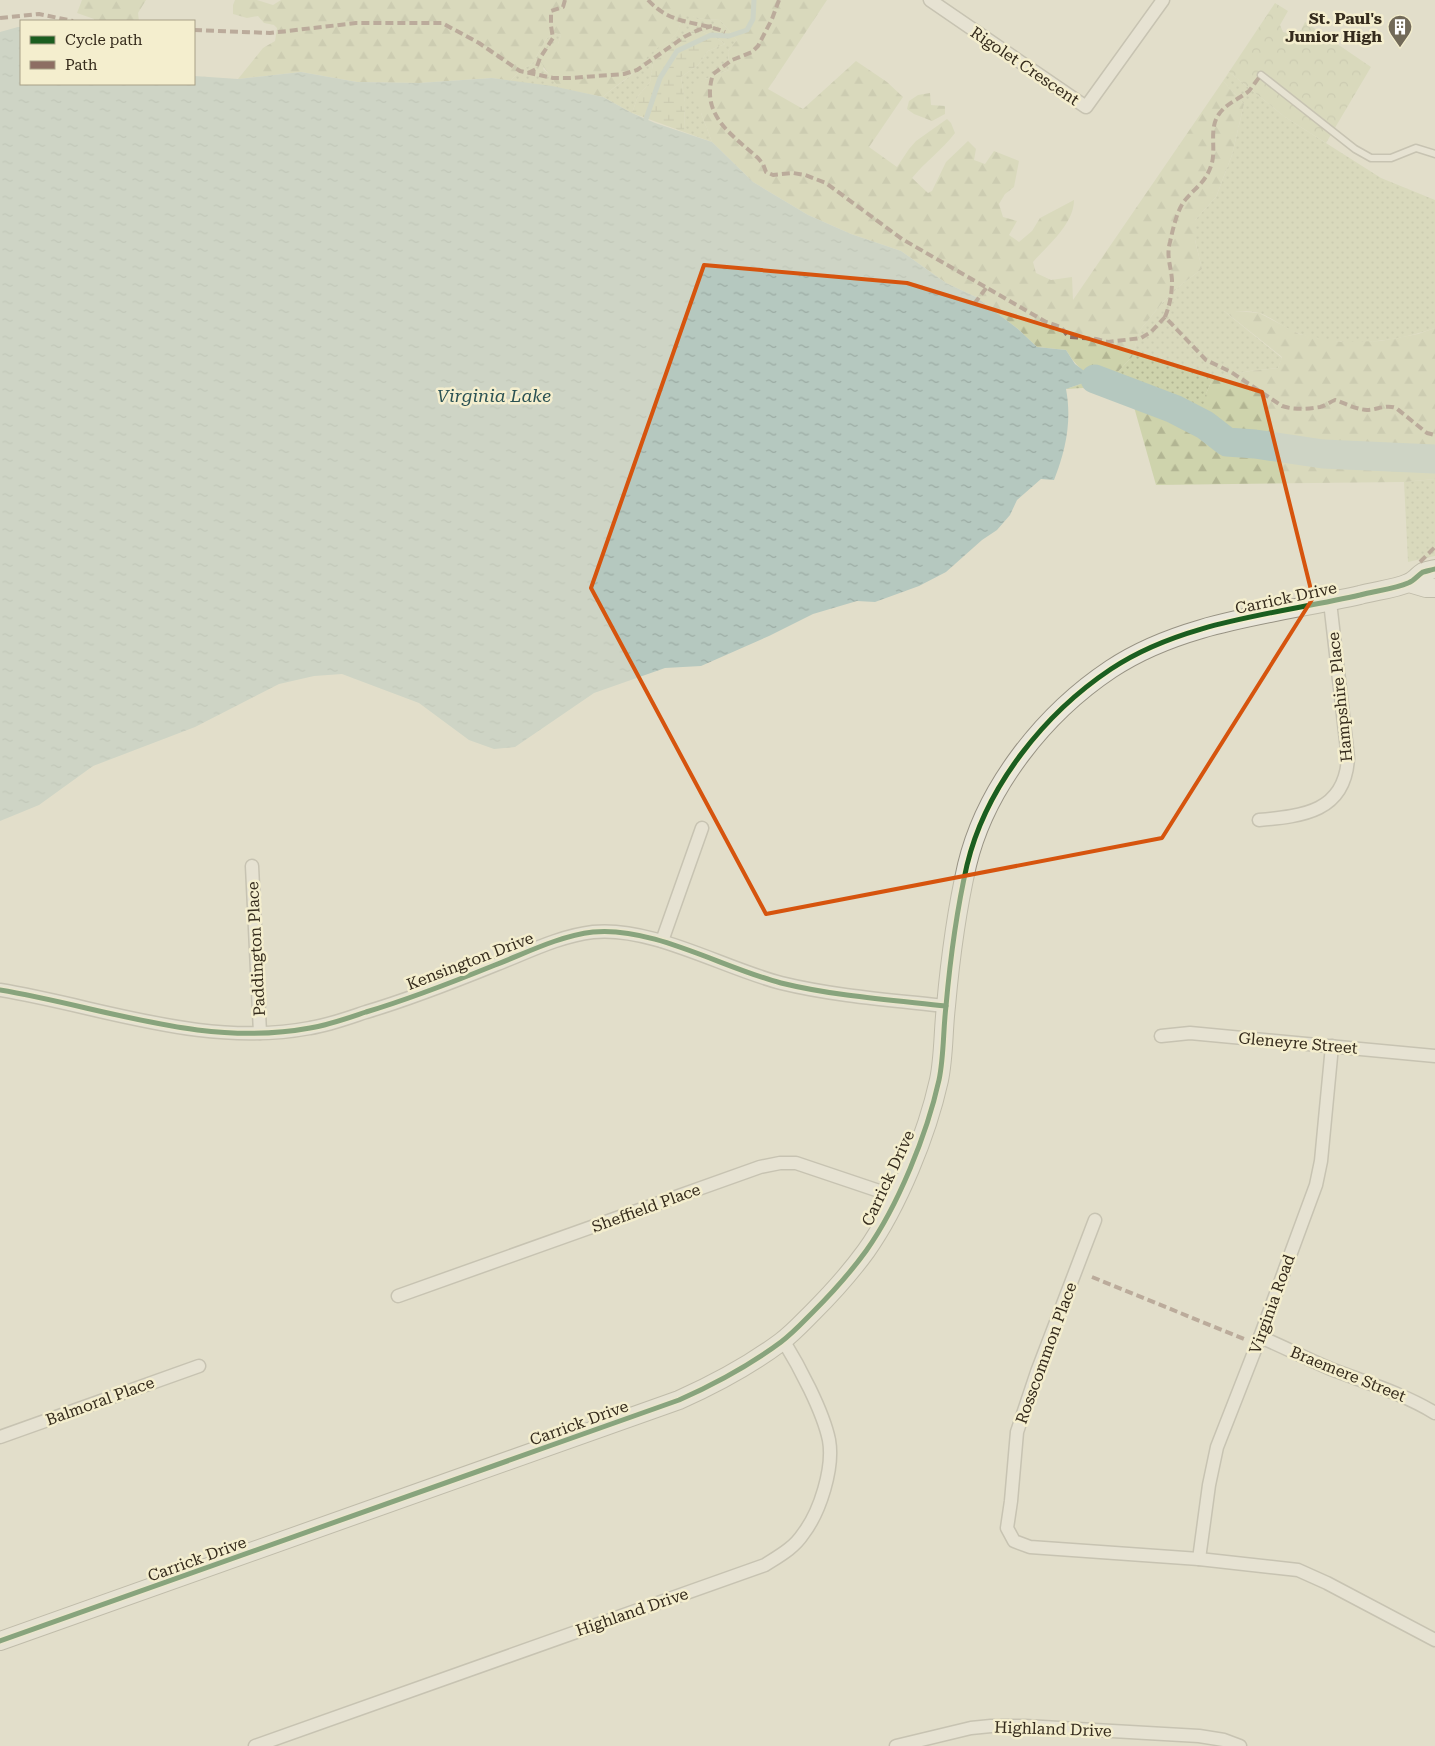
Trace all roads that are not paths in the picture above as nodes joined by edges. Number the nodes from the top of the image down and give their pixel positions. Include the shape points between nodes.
1 (930, 0) edge
2 (1163, 0) edge
3 (1261, 76) dead end
4 (1435, 154) edge
5 (1435, 569) edge
6 (1409, 583) junction
7 (1435, 588) edge
8 (1330, 602) junction
9 (1259, 820) dead end
10 (702, 828) dead end
11 (252, 866) dead end
12 (662, 941) junction
13 (0, 990) edge
14 (946, 1006) junction
15 (260, 1033) junction
16 (1161, 1036) dead end
17 (1332, 1046) junction
18 (1435, 1056) edge
19 (897, 1197) junction
20 (1096, 1220) dead end
21 (398, 1296) dead end
22 (1260, 1337) junction
23 (783, 1340) junction
24 (199, 1366) dead end
25 (1435, 1413) edge
26 (0, 1437) edge
27 (1199, 1559) junction
28 (1435, 1640) edge
29 (0, 1641) edge
30 (255, 1746) edge
31 (896, 1746) edge
32 (1240, 1746) edge

1 - 2 street, Rigolet Crescent via 1086,108
3 - 4 lane via 1371,158 1391,158 1416,148
5 - 6 street, Carrick Drive via 1424,572
6 - 7 street, Carrick Drive
6 - 8 street, Carrick Drive
8 - 9 street, Hampshire Place via 1348,770 1335,797 1310,813
8 - 14 street, Carrick Drive via 1202,628 1161,643 1113,668 1055,715 1014,765 978,831 963,890
10 - 12 street
11 - 15 street, Paddington Place
12 - 14 street, Kensington Drive via 779,983 811,990
12 - 15 street, Kensington Drive via 625,933 593,932 564,938 416,996 345,1019 310,1028
13 - 15 street, Kensington Drive via 173,1027 209,1032
14 - 19 street, Carrick Drive via 938,1081 917,1150
16 - 17 street, Gleneyre Street via 1190,1032
17 - 18 street, Gleneyre Street
17 - 22 street, Virginia Road via 1316,1185
19 - 21 street, Sheffield Place via 796,1163 780,1163 760,1167
19 - 23 street, Carrick Drive via 853,1268
20 - 27 street, Rosscommon Place via 1017,1432 1007,1528 1014,1541 1030,1547
22 - 25 street, Braemere Street via 1417,1402
22 - 27 street, Virginia Road via 1217,1447
23 - 29 street, Carrick Drive via 718,1382 679,1400
23 - 30 street, Highland Drive via 824,1423 830,1458 825,1487 816,1510 803,1534 787,1551 765,1565
24 - 26 street, Balmoral Place
27 - 28 street, Rosscommon Place via 1298,1570
31 - 32 street, Highland Drive via 971,1728 1025,1726 1199,1736

